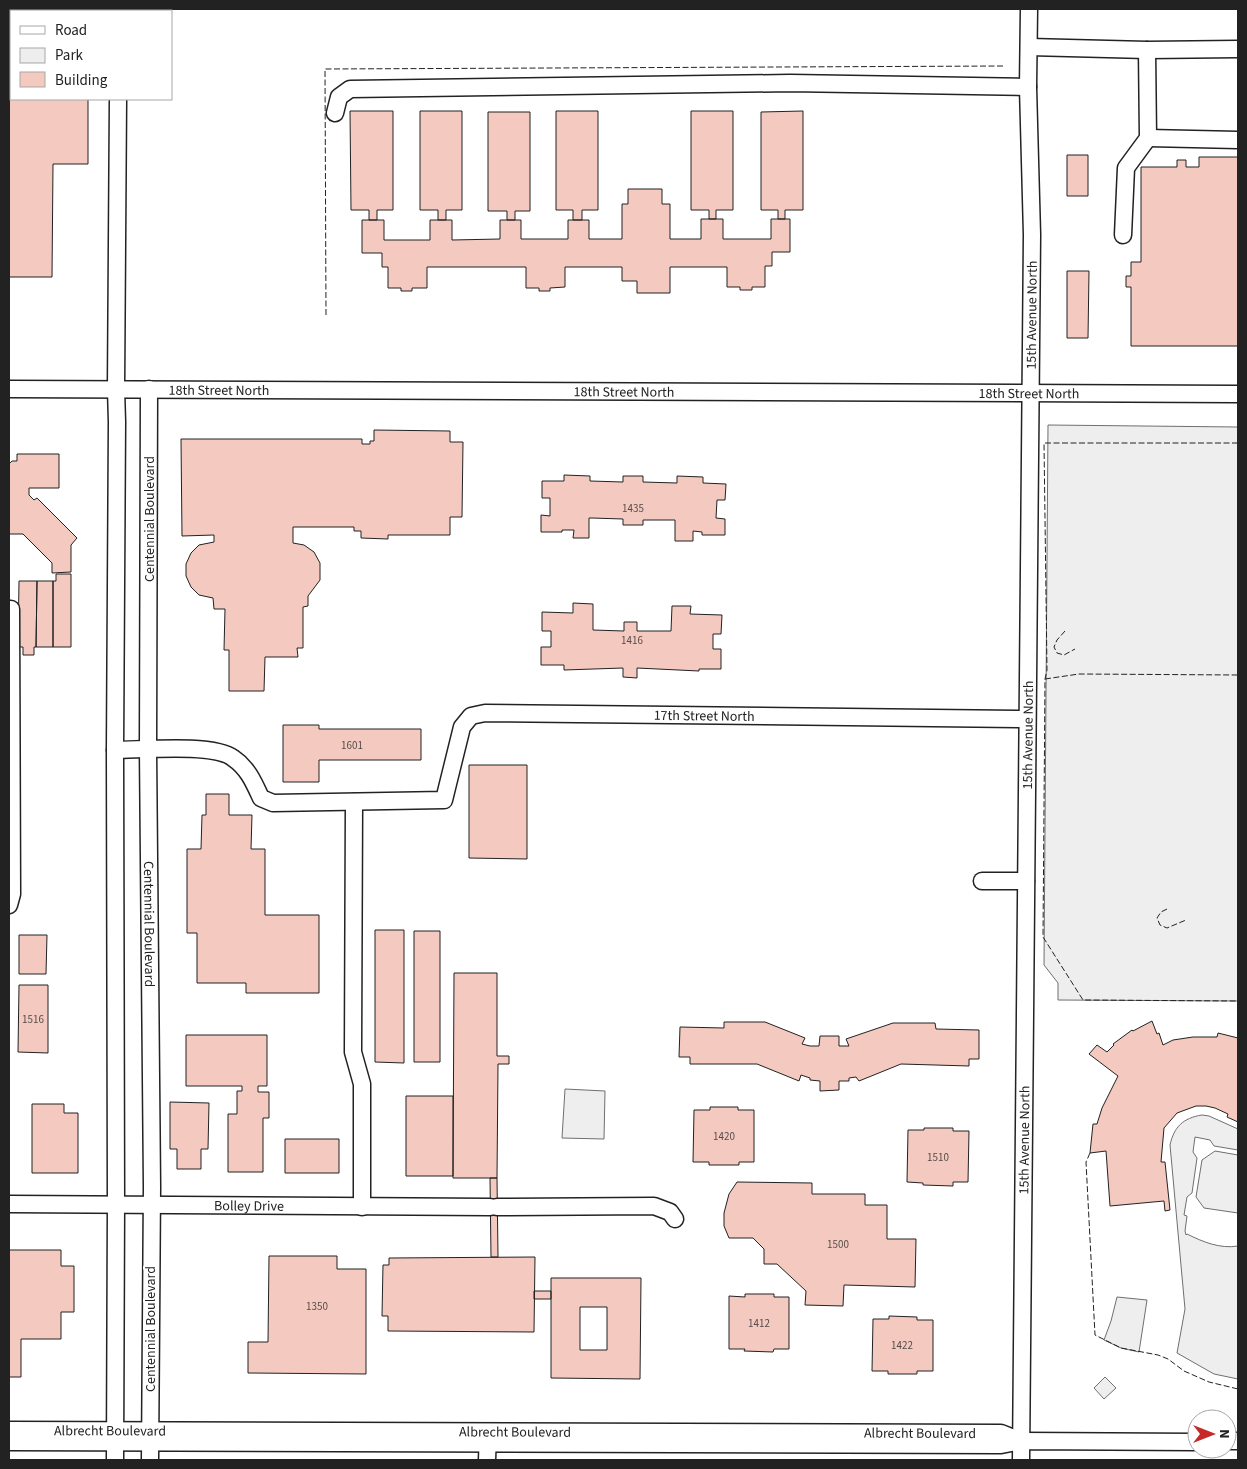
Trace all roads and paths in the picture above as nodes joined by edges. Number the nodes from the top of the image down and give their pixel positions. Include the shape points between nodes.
1 (1029, 9) edge
2 (1029, 47) junction
3 (1238, 49) edge
4 (1147, 50) junction
5 (1028, 87) junction
6 (118, 100) edge
7 (336, 113) dead end
8 (1148, 138) junction
9 (1238, 140) edge
10 (1123, 235) dead end
11 (9, 389) edge
12 (116, 389) junction
13 (149, 389) junction
14 (1030, 393) junction
15 (1238, 394) edge
16 (9, 610) edge
17 (1027, 719) junction
18 (115, 750) junction
19 (148, 750) junction
20 (354, 802) junction
21 (982, 881) dead end
22 (1026, 881) junction
23 (9, 905) edge
24 (9, 1204) edge
25 (116, 1204) junction
26 (151, 1204) junction
27 (362, 1207) junction
28 (675, 1218) dead end
29 (9, 1430) edge
30 (116, 1436) junction
31 (150, 1437) junction
32 (488, 1438) junction
33 (1021, 1441) junction
34 (9, 1442) edge
35 (1187, 1442) edge
36 (115, 1460) edge
37 (150, 1460) edge
38 (487, 1460) edge
39 (1021, 1460) edge

1 - 2 street, 15th Avenue North
2 - 4 street
2 - 5 street, 15th Avenue North
3 - 4 street
4 - 8 street
5 - 7 street via 790,83 350,89 339,97
5 - 14 street, 15th Avenue North via 1032,235
6 - 12 street
8 - 9 street
8 - 10 street via 1126,168
11 - 12 street, 18th Street North
12 - 13 street, 18th Street North
12 - 18 street
13 - 14 street, 18th Street North
13 - 19 street, Centennial Boulevard
14 - 15 street, 18th Street North
14 - 17 street, 15th Avenue North
16 - 23 street via 12,894
17 - 20 street, 17th Street North via 484,712 471,716 462,726 444,800
17 - 22 street, 15th Avenue North
18 - 19 street
18 - 25 street
19 - 20 street via 211,750 232,757 251,776 261,798 273,803
19 - 26 street, Centennial Boulevard
20 - 27 street via 353,1052 362,1084
21 - 22 street
22 - 33 street, 15th Avenue North
24 - 25 street, Bolley Drive
25 - 26 street, Bolley Drive
25 - 30 street
26 - 27 street, Bolley Drive
26 - 31 street, Centennial Boulevard
27 - 28 street, Bolley Drive via 654,1206 670,1212
29 - 30 street, Albrecht Boulevard
30 - 31 street, Albrecht Boulevard
30 - 34 street, Albrecht Boulevard
30 - 36 street
31 - 32 street, Albrecht Boulevard
31 - 37 street, Centennial Boulevard
32 - 33 street, Albrecht Boulevard via 1001,1445
32 - 38 street
33 - 35 street, Albrecht Boulevard
33 - 39 street, 15th Avenue North

